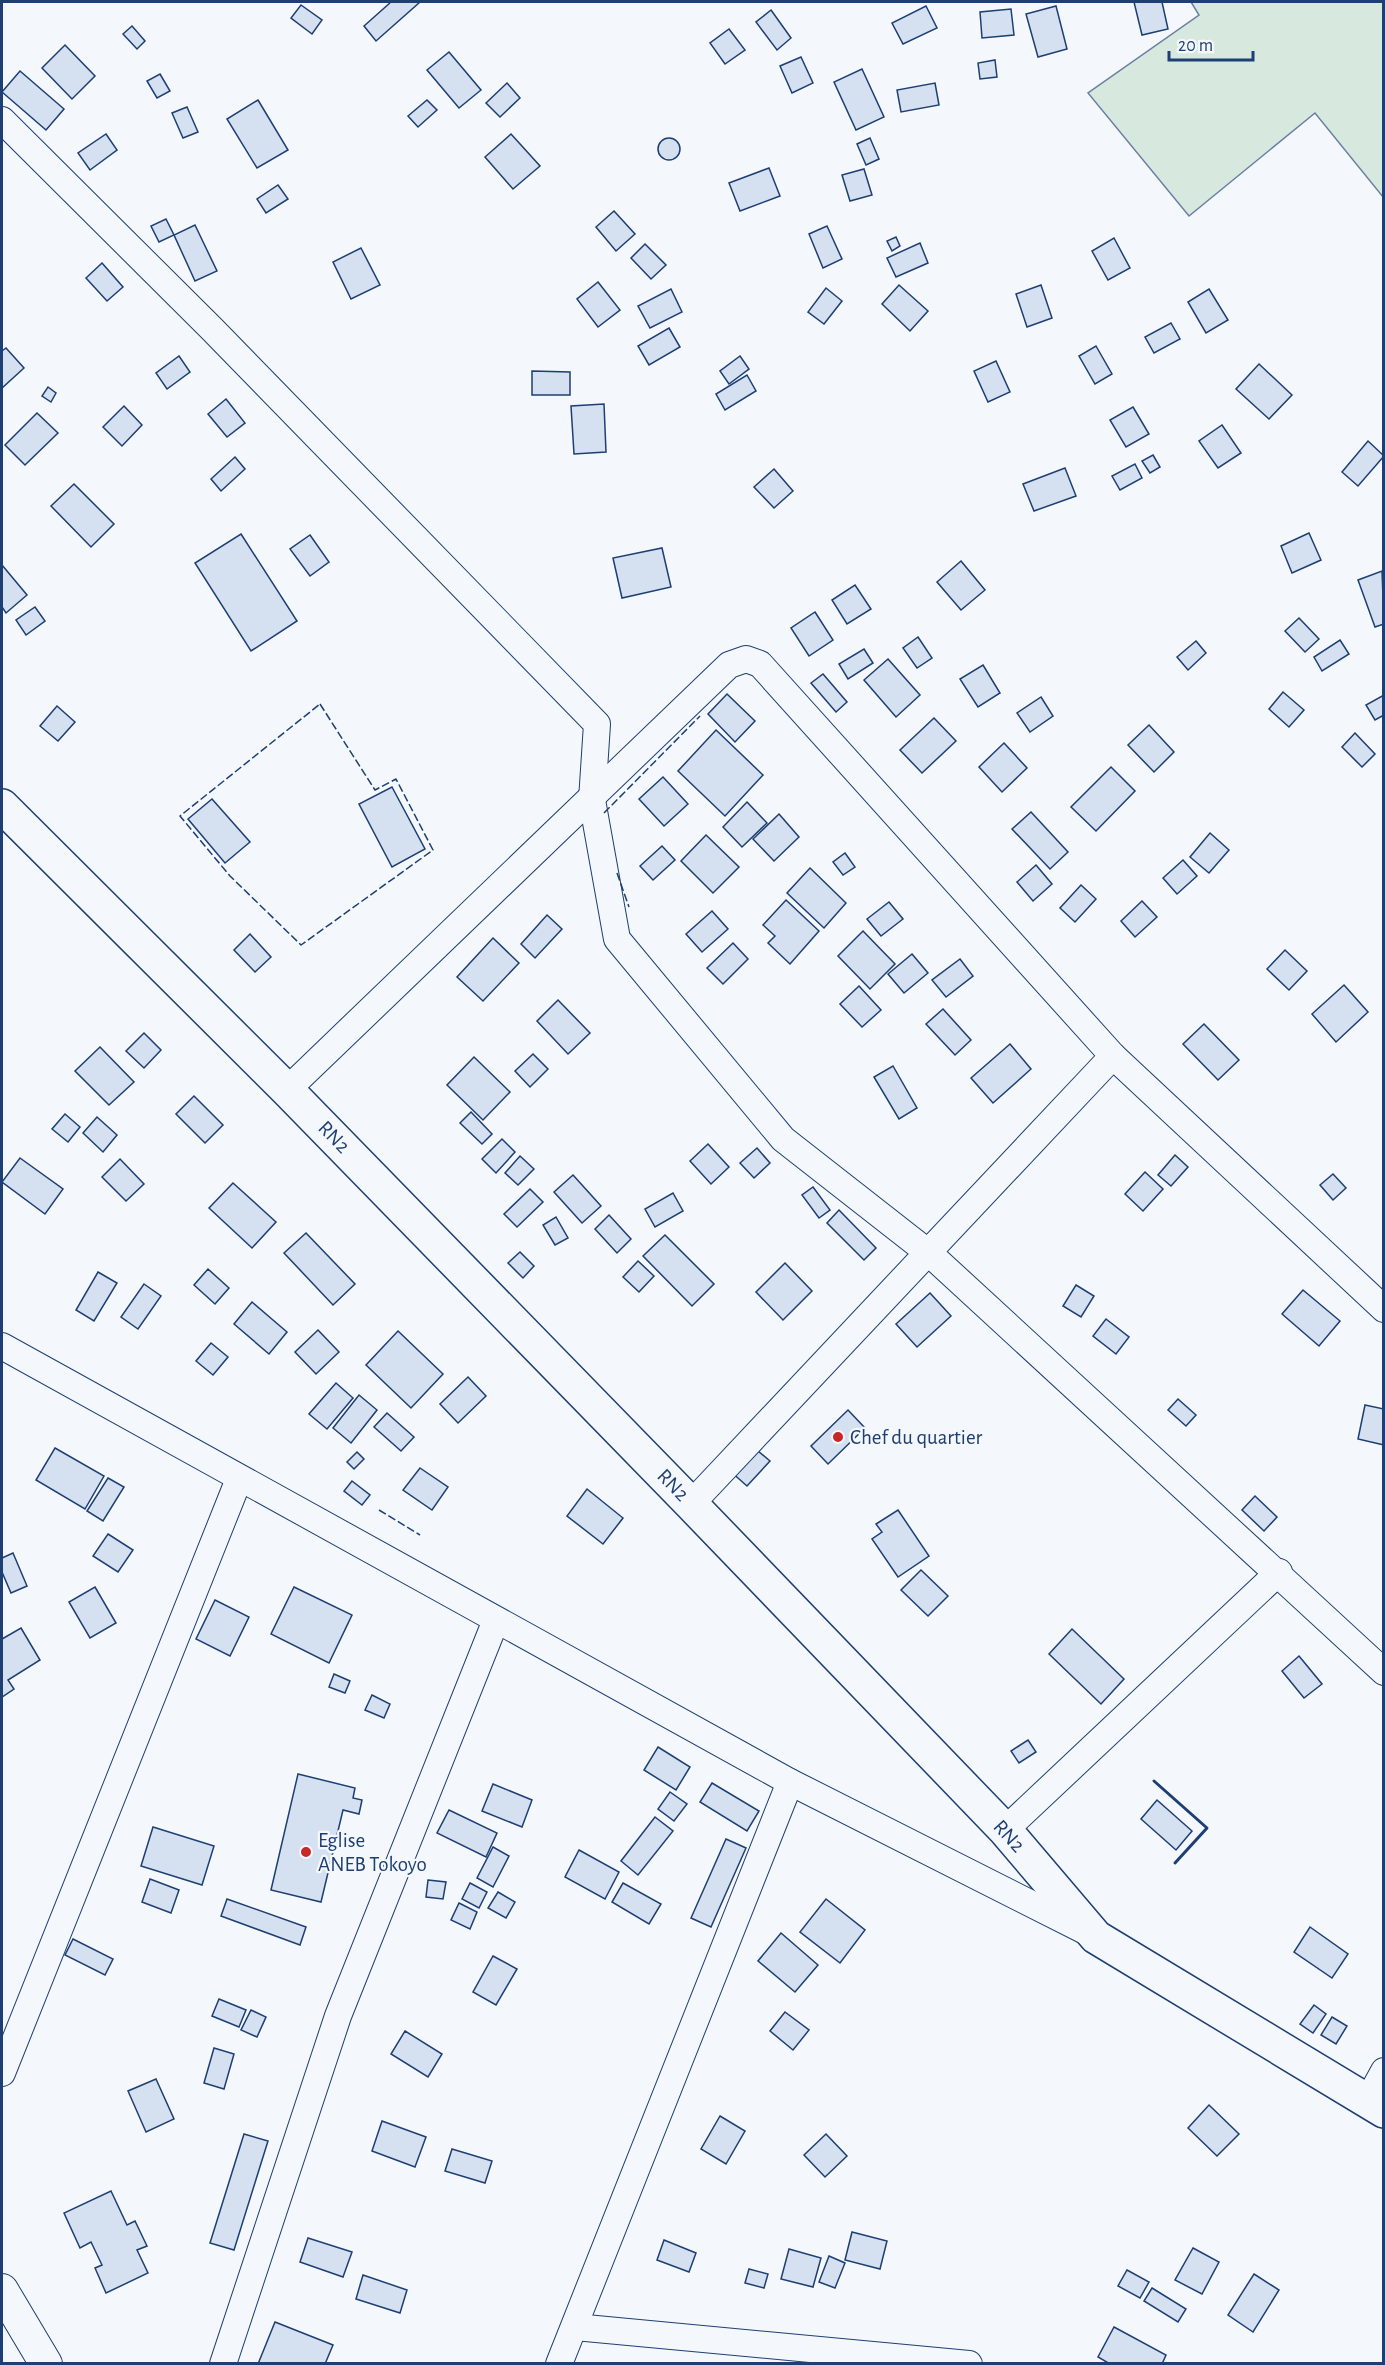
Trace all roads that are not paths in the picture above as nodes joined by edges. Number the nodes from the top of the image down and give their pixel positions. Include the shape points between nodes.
1 (2, 120) edge
2 (592, 800) junction
3 (2, 806) edge
4 (1113, 1056) junction
5 (288, 1090) junction
6 (930, 1254) junction
7 (1383, 1309) edge
8 (2, 1346) edge
9 (239, 1479) junction
10 (691, 1504) junction
11 (1279, 1572) junction
12 (496, 1620) junction
13 (1383, 1672) edge
14 (790, 1782) junction
15 (1005, 1830) junction
16 (1096, 1936) junction
17 (1383, 2071) edge
18 (2, 2073) edge
19 (1375, 2107) edge
20 (2, 2290) edge
21 (575, 2327) junction
22 (46, 2364) edge
23 (223, 2364) edge
24 (559, 2364) edge
25 (969, 2364) edge

1 - 2 street via 597,724
2 - 4 street via 729,665 746,659 760,664
2 - 5 street
2 - 6 street via 617,939 783,1139
3 - 5 main road, RN2
4 - 6 street
4 - 7 street
5 - 10 main road, RN2
6 - 10 street
6 - 11 street
8 - 9 street
9 - 12 street
9 - 18 street
10 - 15 main road, RN2
11 - 13 street
11 - 15 street
12 - 14 street
12 - 23 street via 338,2016
14 - 16 street
14 - 21 street
15 - 16 main road, RN2
16 - 19 main road, RN2
17 - 19 street
20 - 22 street
21 - 24 street
21 - 25 street

